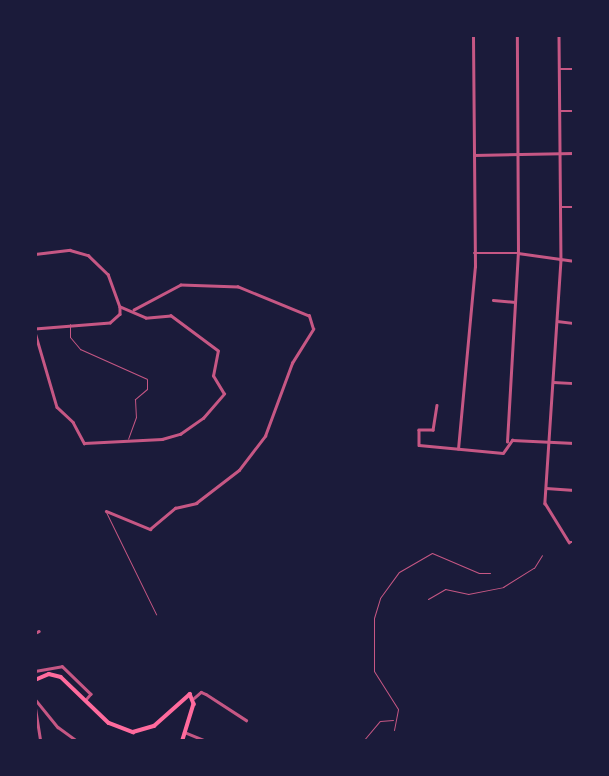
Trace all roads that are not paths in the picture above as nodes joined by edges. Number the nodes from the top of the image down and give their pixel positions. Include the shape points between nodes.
1 (473, 35) edge
2 (517, 35) edge
3 (559, 35) edge
4 (560, 69) junction
5 (574, 69) edge
6 (561, 111) junction
7 (574, 111) edge
8 (518, 153) junction
9 (563, 153) junction
10 (574, 153) edge
11 (474, 155) junction
12 (562, 207) junction
13 (574, 207) edge
14 (474, 253) junction
15 (518, 253) junction
16 (35, 254) edge
17 (561, 260) junction
18 (574, 261) edge
19 (494, 300) dead end
20 (515, 302) junction
21 (120, 307) junction
22 (134, 310) junction
23 (557, 321) junction
24 (574, 323) edge
25 (70, 324) junction
26 (35, 331) edge
27 (552, 382) junction
28 (574, 383) edge
29 (437, 405) dead end
30 (128, 439) junction
31 (507, 442) junction
32 (547, 442) junction
33 (574, 443) edge
34 (458, 449) junction
35 (545, 488) junction
36 (574, 490) edge
37 (106, 511) joint
38 (574, 542) edge
39 (542, 555) dead end
40 (490, 573) dead end
41 (428, 599) dead end
42 (156, 614) dead end
43 (35, 671) edge
44 (35, 680) edge
45 (192, 696) junction
46 (35, 699) edge
47 (86, 700) junction
48 (35, 705) edge
49 (396, 719) junction
50 (246, 720) dead end
51 (394, 730) dead end
52 (184, 732) junction
53 (41, 741) edge
54 (77, 741) edge
55 (183, 741) edge
56 (206, 741) edge
57 (363, 741) edge

1 - 11 street
2 - 8 street
3 - 4 street
4 - 5 street
4 - 6 street
6 - 7 street
6 - 9 street
8 - 9 street
8 - 11 street
8 - 15 street
9 - 10 street
9 - 12 street
11 - 14 street
12 - 13 street
12 - 17 street
14 - 15 street
14 - 34 street
15 - 17 street
15 - 20 street
16 - 21 street via 70,250 88,255 108,274
17 - 18 street
17 - 23 street
19 - 20 street
20 - 31 street
21 - 22 street
21 - 25 street via 120,314 110,323
22 - 30 street via 146,318 175,317 218,351 213,376 225,390 203,418 180,434
22 - 37 street via 181,285 238,287 309,316 313,329 292,363 265,436 239,470 196,503 175,508 149,529
23 - 24 street
23 - 27 street
25 - 26 street
25 - 30 lane via 70,337 79,349 147,379 147,389 135,399 136,416
26 - 30 street via 57,407 73,422 84,443
27 - 28 street
27 - 32 street
29 - 34 street via 433,430 419,429 419,445
31 - 32 street
31 - 34 street via 503,453
32 - 33 street
32 - 35 street
35 - 36 street
35 - 38 street via 545,503 569,542
37 - 42 lane
39 - 41 lane via 534,568 503,587 468,594 445,589
40 - 49 lane via 479,573 432,553 409,564 385,590 374,618 373,662 376,680 398,709
43 - 47 street via 62,666 91,694
44 - 47 main road via 55,674
45 - 47 main road via 142,731 119,729
45 - 50 street via 206,694
45 - 52 main road
46 - 54 street via 58,727
48 - 53 street
49 - 51 lane
49 - 57 lane via 380,721
52 - 55 main road
52 - 56 street

